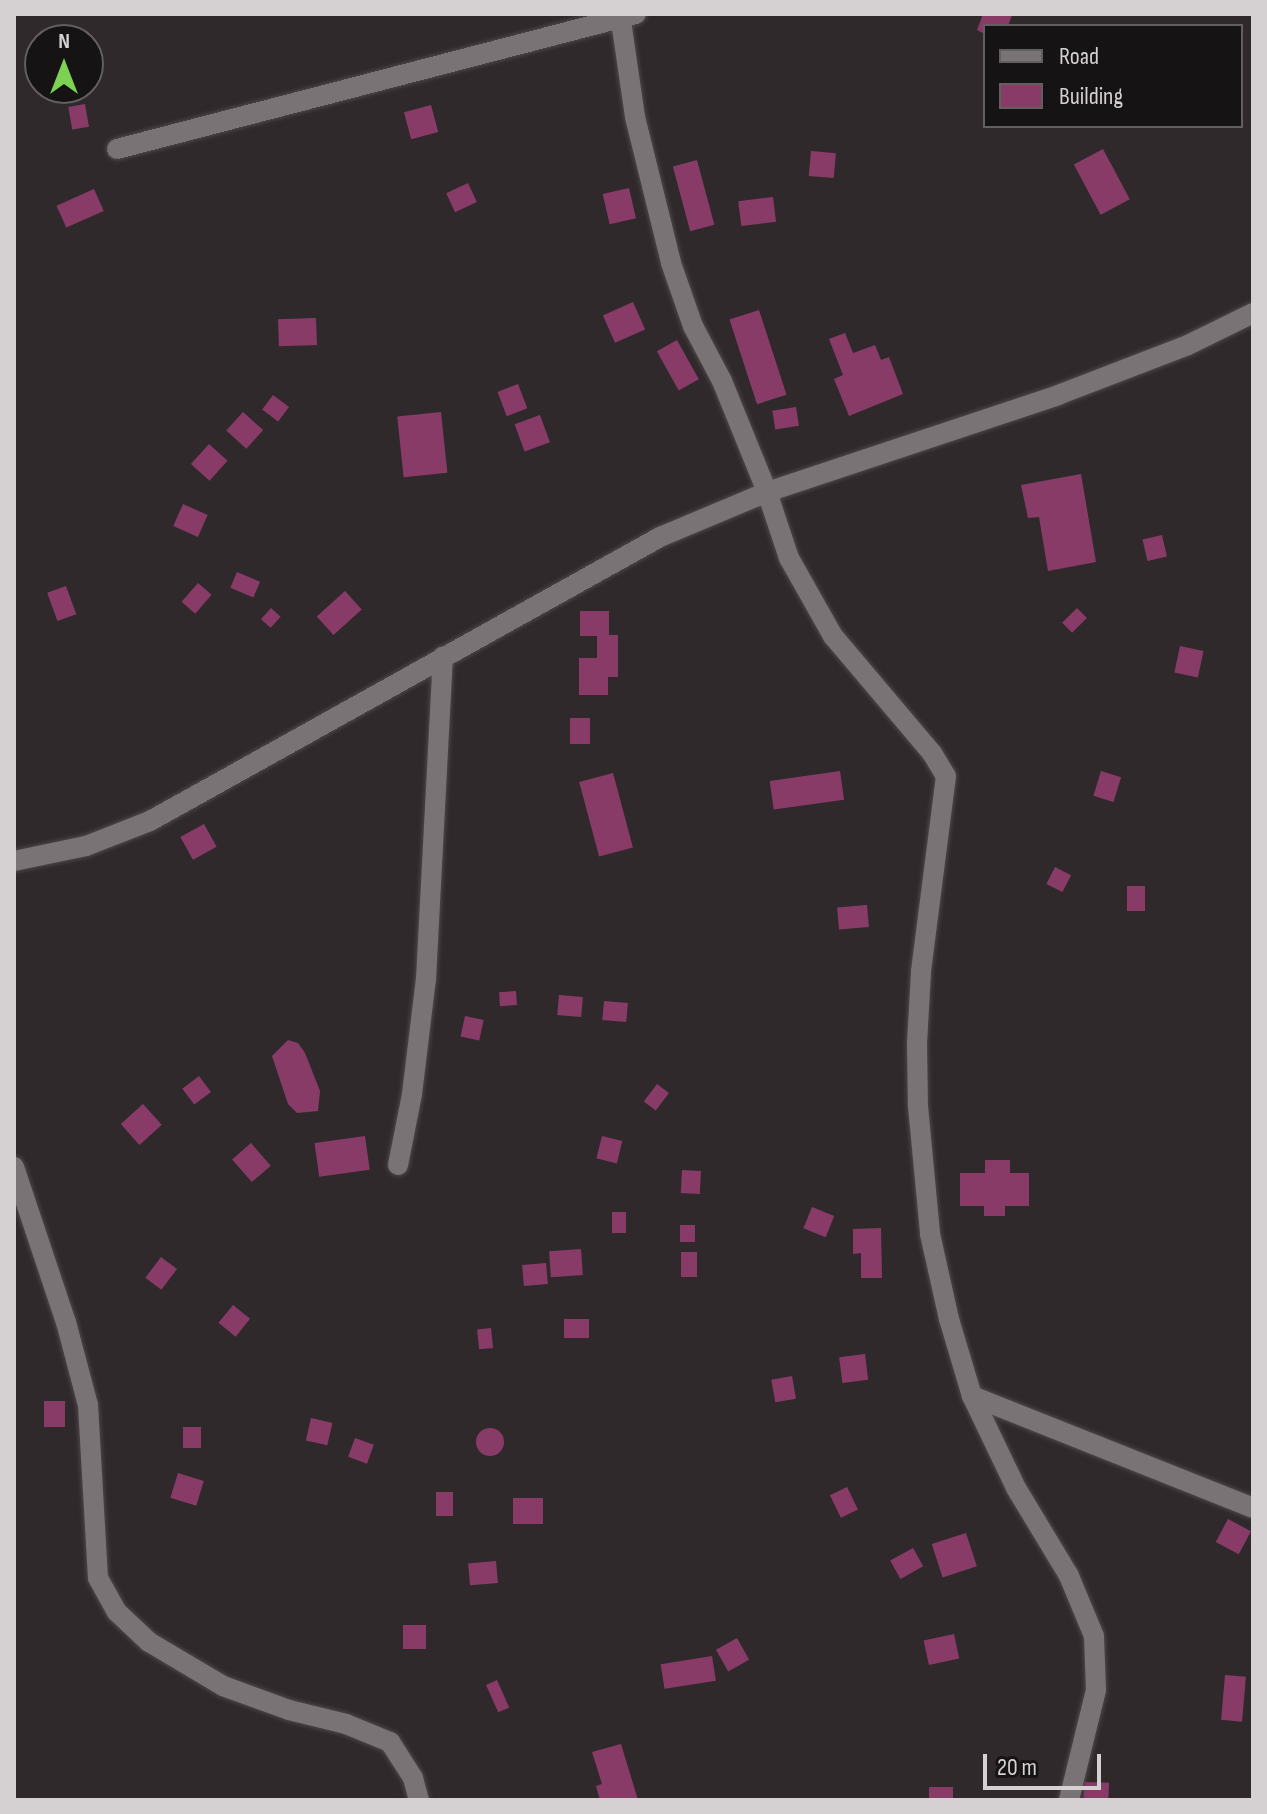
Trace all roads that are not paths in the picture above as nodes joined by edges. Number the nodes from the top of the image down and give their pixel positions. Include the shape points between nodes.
1 (626, 16) edge
2 (117, 149) dead end
3 (1253, 313) edge
4 (767, 492) junction
5 (443, 656) junction
6 (14, 861) edge
7 (398, 1165) dead end
8 (14, 1167) edge
9 (972, 1396) junction
10 (1253, 1508) edge
11 (419, 1800) edge
12 (1069, 1800) edge

1 - 2 street
1 - 4 street via 635,117 671,263 693,326 722,381
3 - 4 street via 1188,345 1058,395
4 - 5 street via 660,537
4 - 9 street via 789,558 833,636 946,776 921,972 918,1106 930,1234
5 - 6 street via 150,821 86,846
5 - 7 street via 426,979
8 - 11 street via 88,1405 98,1578 117,1612 149,1642 223,1686 390,1742 413,1778
9 - 10 street
9 - 12 street via 1016,1488 1069,1576 1094,1636 1096,1690

